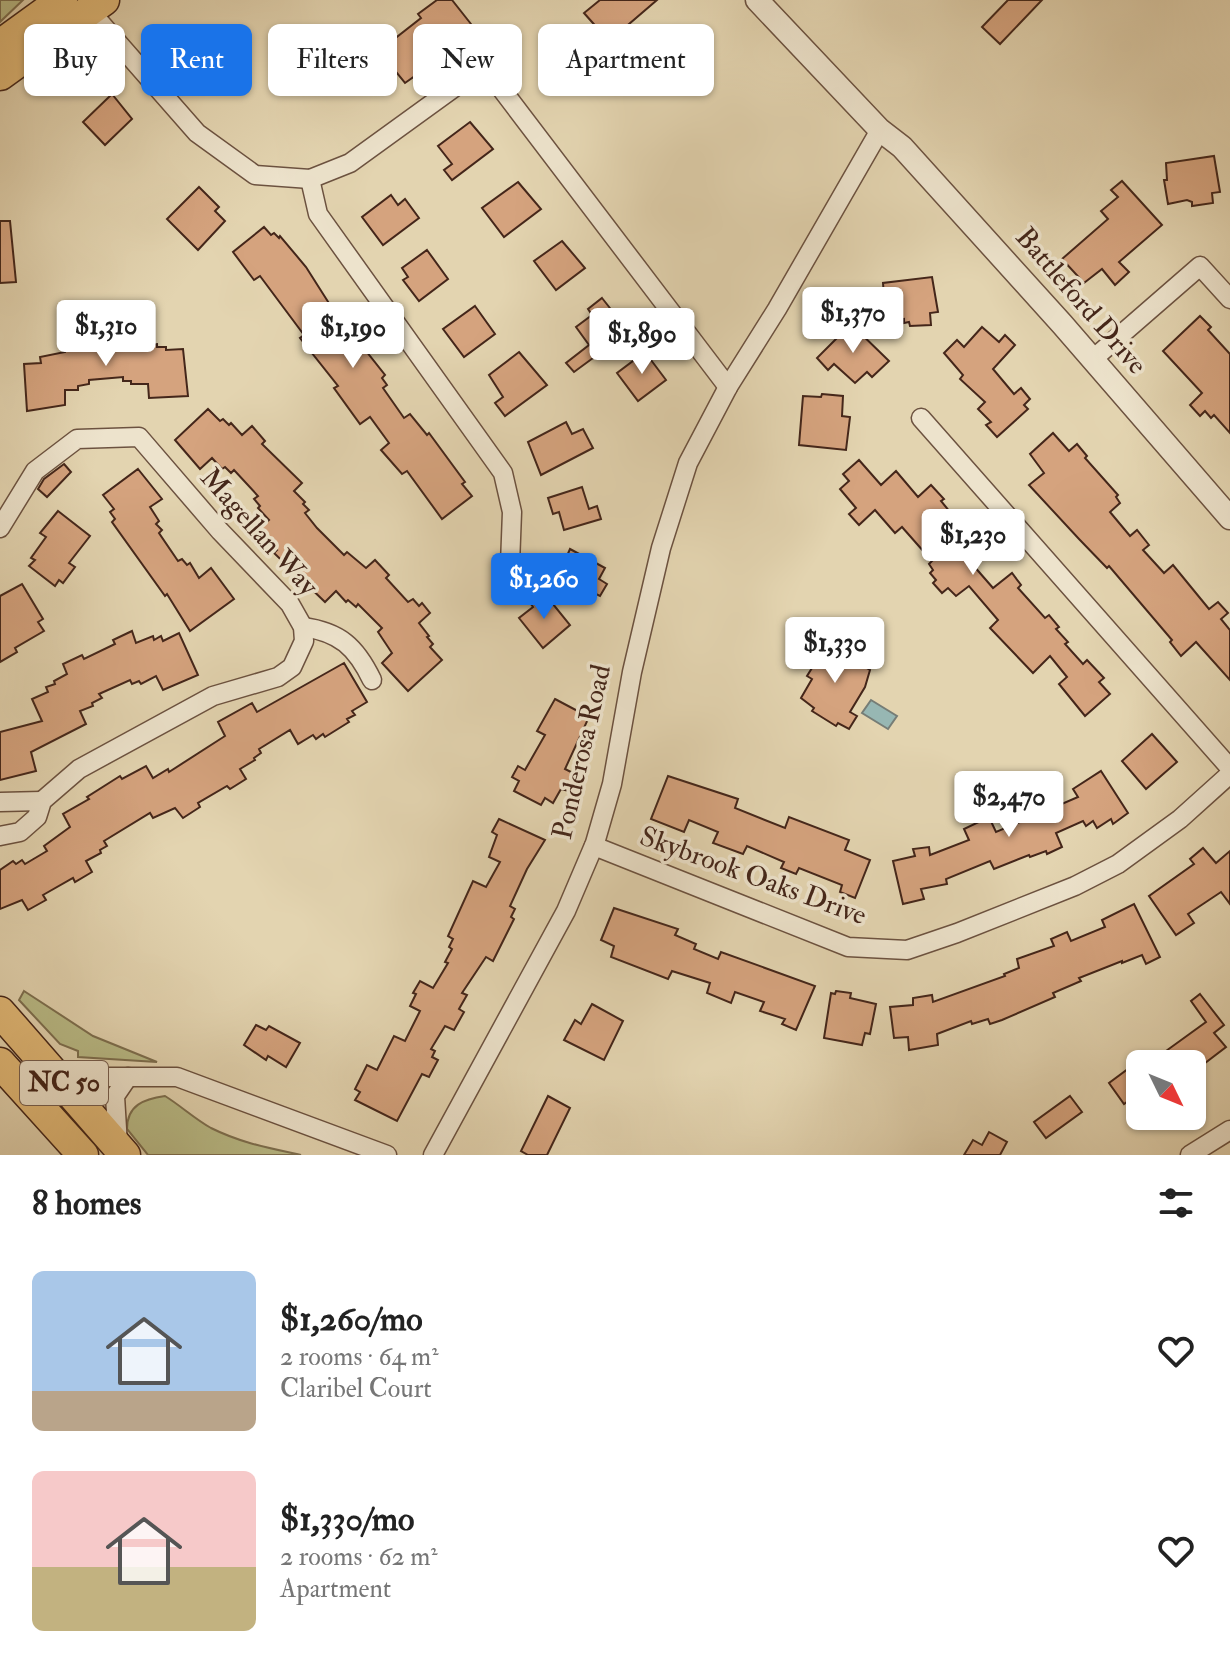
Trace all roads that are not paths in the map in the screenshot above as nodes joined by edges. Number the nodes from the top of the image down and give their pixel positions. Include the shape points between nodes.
1 (757, 0) edge
2 (85, 4) edge
3 (0, 45) edge
4 (0, 75) edge
5 (880, 130) junction
6 (310, 179) junction
7 (1230, 299) edge
8 (1093, 359) junction
9 (728, 387) junction
10 (921, 418) dead end
11 (1230, 518) edge
12 (0, 528) edge
13 (510, 564) dead end
14 (303, 627) junction
15 (372, 680) dead end
16 (1230, 768) edge
17 (1230, 774) edge
18 (42, 801) junction
19 (0, 802) edge
20 (0, 836) edge
21 (594, 846) junction
22 (0, 1012) edge
23 (0, 1063) edge
24 (128, 1077) junction
25 (62, 1081) junction
26 (34, 1098) junction
27 (1230, 1130) edge
28 (122, 1151) edge
29 (83, 1155) edge
30 (387, 1155) edge
31 (433, 1155) edge
32 (1190, 1155) edge

1 - 5 street
2 - 3 main road
2 - 4 main road
2 - 6 street via 197,133 255,175
5 - 8 street, Battleford Drive via 902,147
5 - 9 street, Ponderosa Road
6 - 9 street via 350,163 484,66
6 - 13 street via 318,214 503,473 512,512
7 - 8 street via 1200,266
8 - 11 street, Battleford Drive
9 - 21 street, Ponderosa Road via 688,463 661,548
10 - 16 street
12 - 14 street, Magellan Way via 35,471 77,439 139,437 290,604
14 - 15 street via 337,636 358,655
14 - 18 street, Magellan Way via 299,653 278,677 213,696 79,769
17 - 21 street, Skybrook Oaks Drive via 1118,864 1060,892 907,950 848,947
18 - 19 street
18 - 20 street, Magellan Way via 37,817 20,832
21 - 31 street, Ponderosa Road via 566,911
22 - 25 main road, NC 50
23 - 26 main road, NC 50
24 - 25 street
24 - 28 street via 115,1096
24 - 30 street via 177,1077
25 - 26 street
25 - 28 main road, NC 50
26 - 29 main road, NC 50
27 - 32 street

